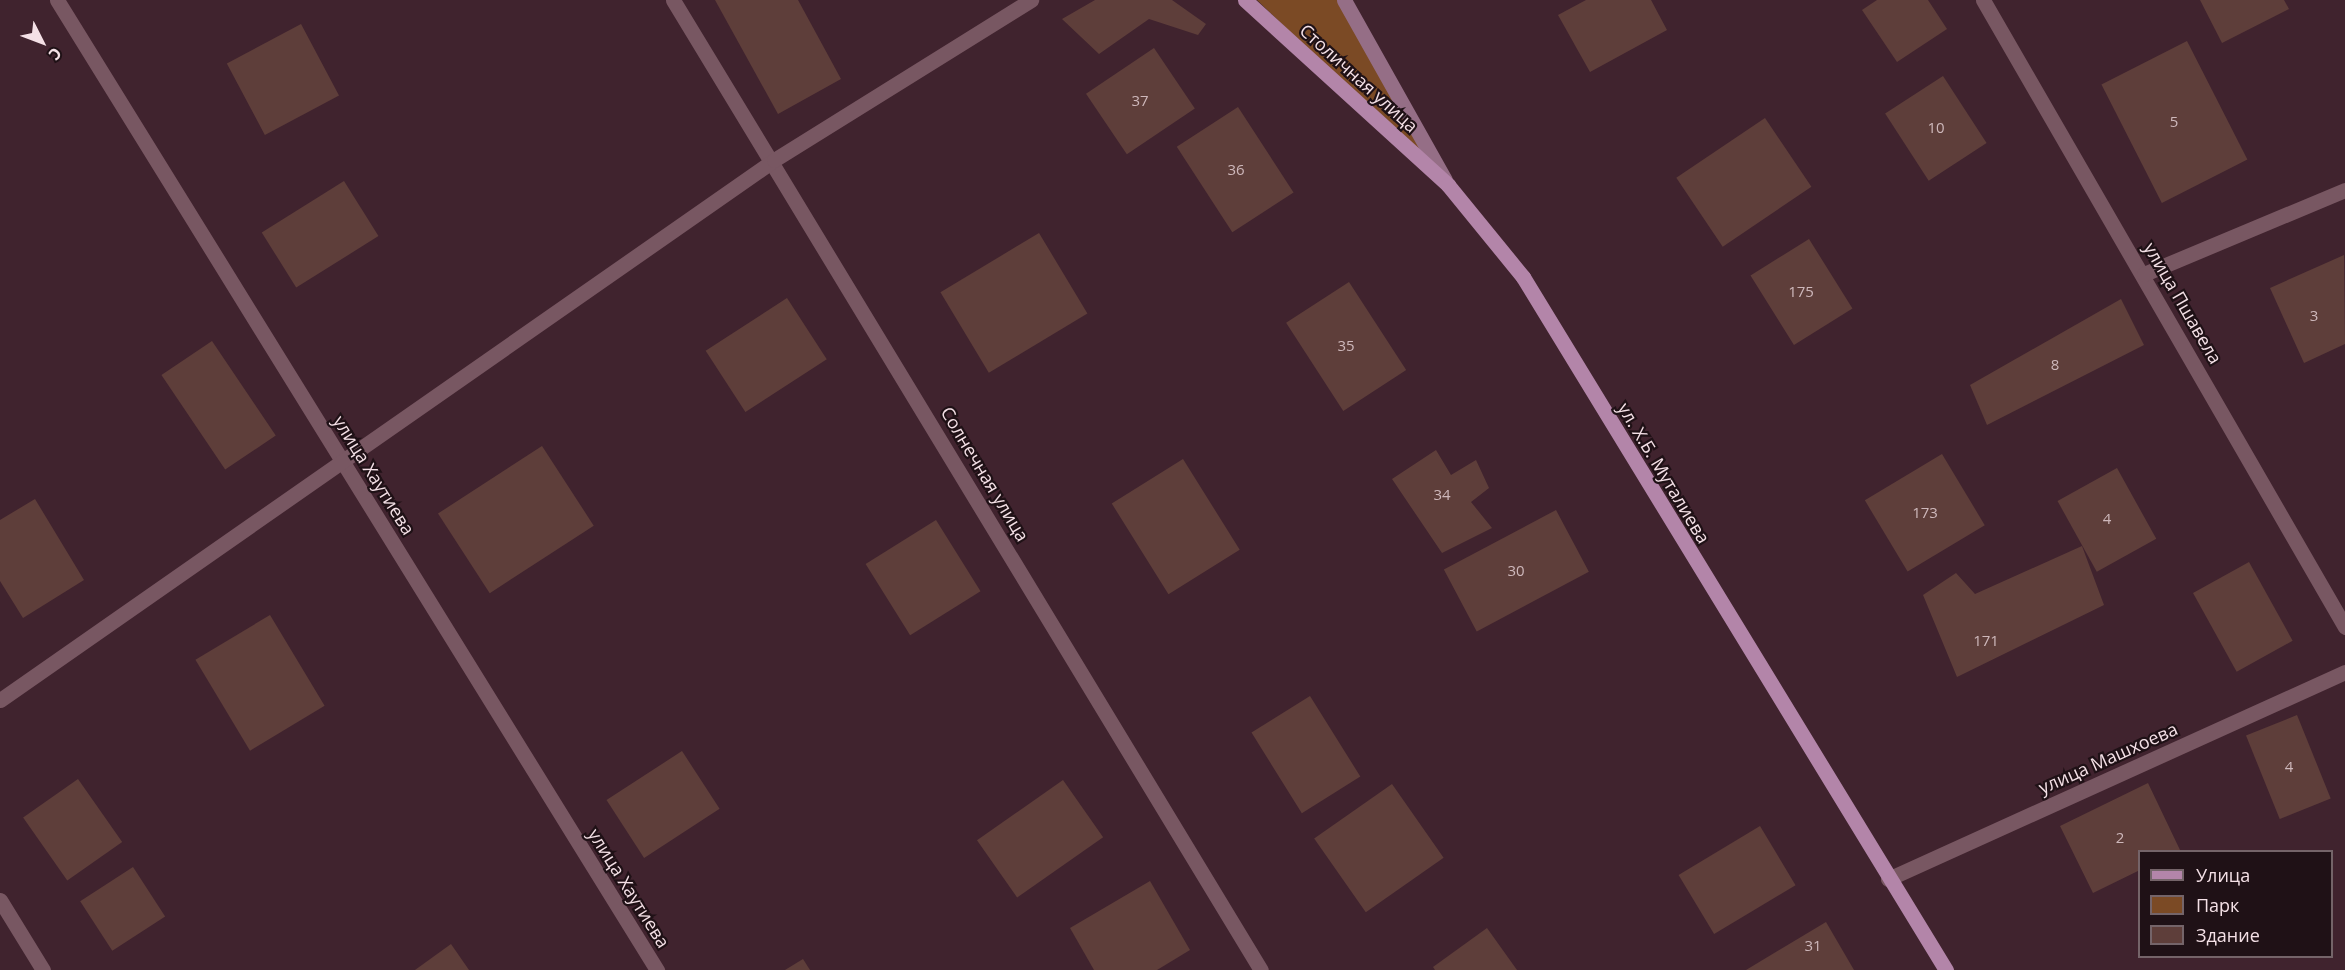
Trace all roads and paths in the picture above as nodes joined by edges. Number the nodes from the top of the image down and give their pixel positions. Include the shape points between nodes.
1 (57, 0) edge
2 (673, 0) edge
3 (1031, 0) edge
4 (1245, 0) edge
5 (1344, 0) edge
6 (1983, 0) edge
7 (774, 160) junction
8 (1448, 185) junction
9 (2345, 190) edge
10 (2144, 274) junction
11 (344, 463) junction
12 (2345, 627) edge
13 (2345, 672) edge
14 (0, 700) edge
15 (1887, 879) junction
16 (0, 900) edge
17 (43, 970) edge
18 (657, 970) edge
19 (1261, 970) edge
20 (1946, 970) edge

1 - 11 street, улица Хаутиева
2 - 7 street, Солнечная улица
3 - 7 street
4 - 8 main road, Столичная улица
5 - 8 street, ул. Х.Б. Муталиева
6 - 10 street, улица Пшавела
7 - 11 street
7 - 19 street, Солнечная улица
8 - 15 main road, ул. Х.Б. Муталиева via 1523,277
9 - 10 street
10 - 12 street, улица Пшавела
11 - 14 street
11 - 18 street, улица Хаутиева
13 - 15 street, улица Машхоева
15 - 20 main road, ул. Х.Б. Муталиева
16 - 17 street

